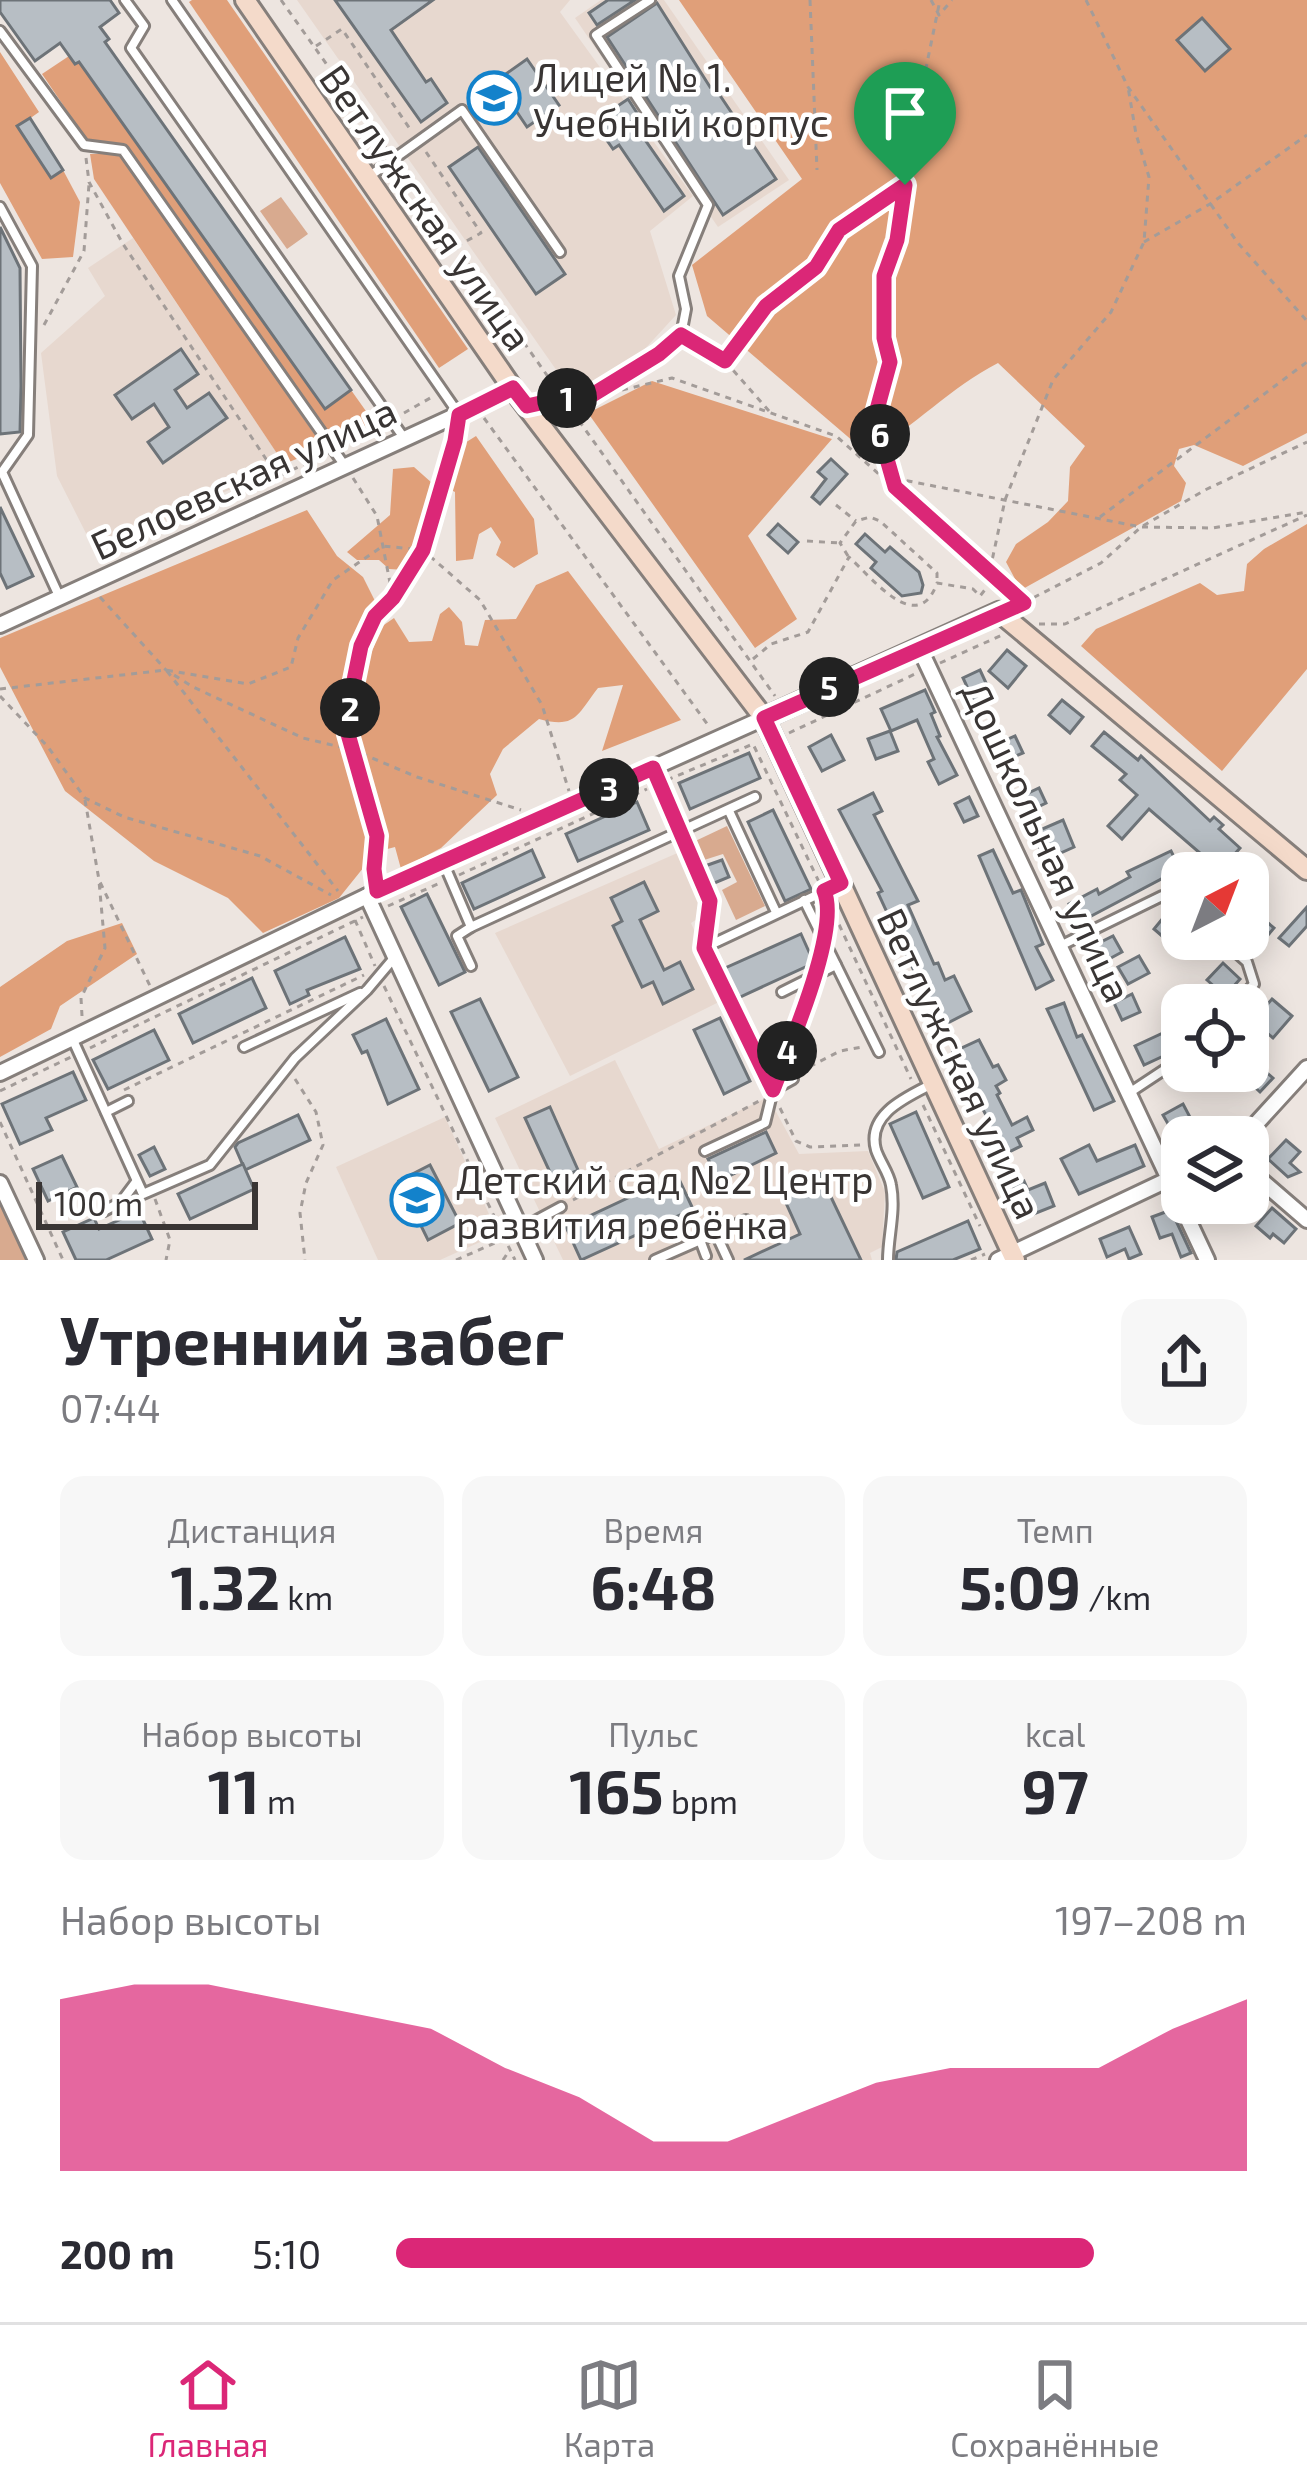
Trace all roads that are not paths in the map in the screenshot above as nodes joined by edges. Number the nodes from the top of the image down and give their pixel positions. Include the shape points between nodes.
1 (125, 0) edge
2 (172, 0) edge
3 (245, 0) edge
4 (650, 0) edge
5 (0, 31) edge
6 (366, 178) junction
7 (0, 207) edge
8 (560, 252) dead end
9 (513, 388) junction
10 (527, 406) junction
11 (459, 415) junction
12 (404, 439) junction
13 (345, 466) junction
14 (60, 598) junction
15 (0, 625) edge
16 (919, 647) junction
17 (764, 718) junction
18 (653, 768) junction
19 (755, 796) dead end
20 (729, 811) junction
21 (682, 831) junction
22 (444, 864) junction
23 (1307, 871) edge
24 (832, 887) junction
25 (372, 894) junction
26 (1161, 896) edge
27 (804, 899) junction
28 (776, 912) junction
29 (471, 927) junction
30 (1061, 945) junction
31 (704, 948) junction
32 (395, 956) junction
33 (836, 964) junction
34 (471, 966) dead end
35 (367, 989) junction
36 (782, 992) dead end
37 (78, 1035) junction
38 (244, 1047) dead end
39 (877, 1048) road end
40 (1307, 1068) edge
41 (0, 1072) edge
42 (1161, 1072) edge
43 (793, 1079) dead end
44 (925, 1088) junction
45 (773, 1090) junction
46 (1129, 1094) junction
47 (128, 1101) dead end
48 (106, 1112) junction
49 (1263, 1116) edge
50 (705, 1150) dead end
51 (1161, 1151) edge
52 (137, 1180) junction
53 (0, 1183) edge
54 (1161, 1183) edge
55 (1269, 1187) edge
56 (561, 1207) road end
57 (104, 1211) dead end
58 (746, 1220) dead end
59 (1307, 1220) edge
60 (1194, 1224) edge
61 (520, 1228) junction
62 (716, 1234) junction
63 (700, 1240) junction
64 (706, 1256) dead end
65 (1004, 1256) edge
66 (36, 1260) edge
67 (535, 1260) edge
68 (655, 1260) edge
69 (728, 1260) edge
70 (888, 1260) edge
71 (1208, 1260) edge

1 - 12 lane via 144,26 131,48
2 - 11 lane
3 - 6 main road, Ветлужская улица
4 - 10 lane via 596,35 708,205 679,276 681,335 584,400
5 - 13 lane via 84,145 123,150
6 - 8 lane via 462,110
6 - 9 main road, Ветлужская улица
7 - 14 lane via 32,266 28,435 2,472
9 - 10 main road, Ветлужская улица
9 - 11 street, Белоевская улица
10 - 17 main road, Ветлужская улица
11 - 12 street, Белоевская улица
12 - 13 street, Белоевская улица
13 - 14 street, Белоевская улица
14 - 15 street, Белоевская улица
16 - 17 main road
16 - 23 main road via 999,611 1025,625
16 - 30 street, Дошкольная улица
17 - 18 street
17 - 24 main road, Ветлужская улица
18 - 21 lane
18 - 22 street
19 - 20 lane
20 - 21 lane
20 - 28 lane
21 - 29 lane
21 - 31 lane via 710,901
22 - 25 street
22 - 29 lane
24 - 27 lane
24 - 44 main road, Ветлужская улица
25 - 32 street
25 - 37 street
26 - 30 lane
27 - 28 lane
27 - 33 lane
28 - 31 lane
29 - 34 lane via 457,936
30 - 46 street, Дошкольная улица
31 - 45 lane
32 - 35 lane
32 - 61 street
33 - 36 lane
33 - 39 lane
35 - 38 lane
35 - 52 lane via 288,1068 210,1165 143,1194
37 - 41 street
37 - 48 lane
40 - 49 street
42 - 46 lane
43 - 45 lane
44 - 65 main road, Ветлужская улица
44 - 70 lane via 892,1105 874,1145 891,1183
45 - 50 lane via 765,1124
46 - 51 street, Дошкольная улица
47 - 48 lane
48 - 52 lane
52 - 57 lane
53 - 66 street
54 - 65 street
55 - 59 street
56 - 61 lane
58 - 62 lane
60 - 71 street, Дошкольная улица
61 - 67 street
62 - 63 lane
62 - 69 lane
63 - 64 lane
63 - 68 lane

